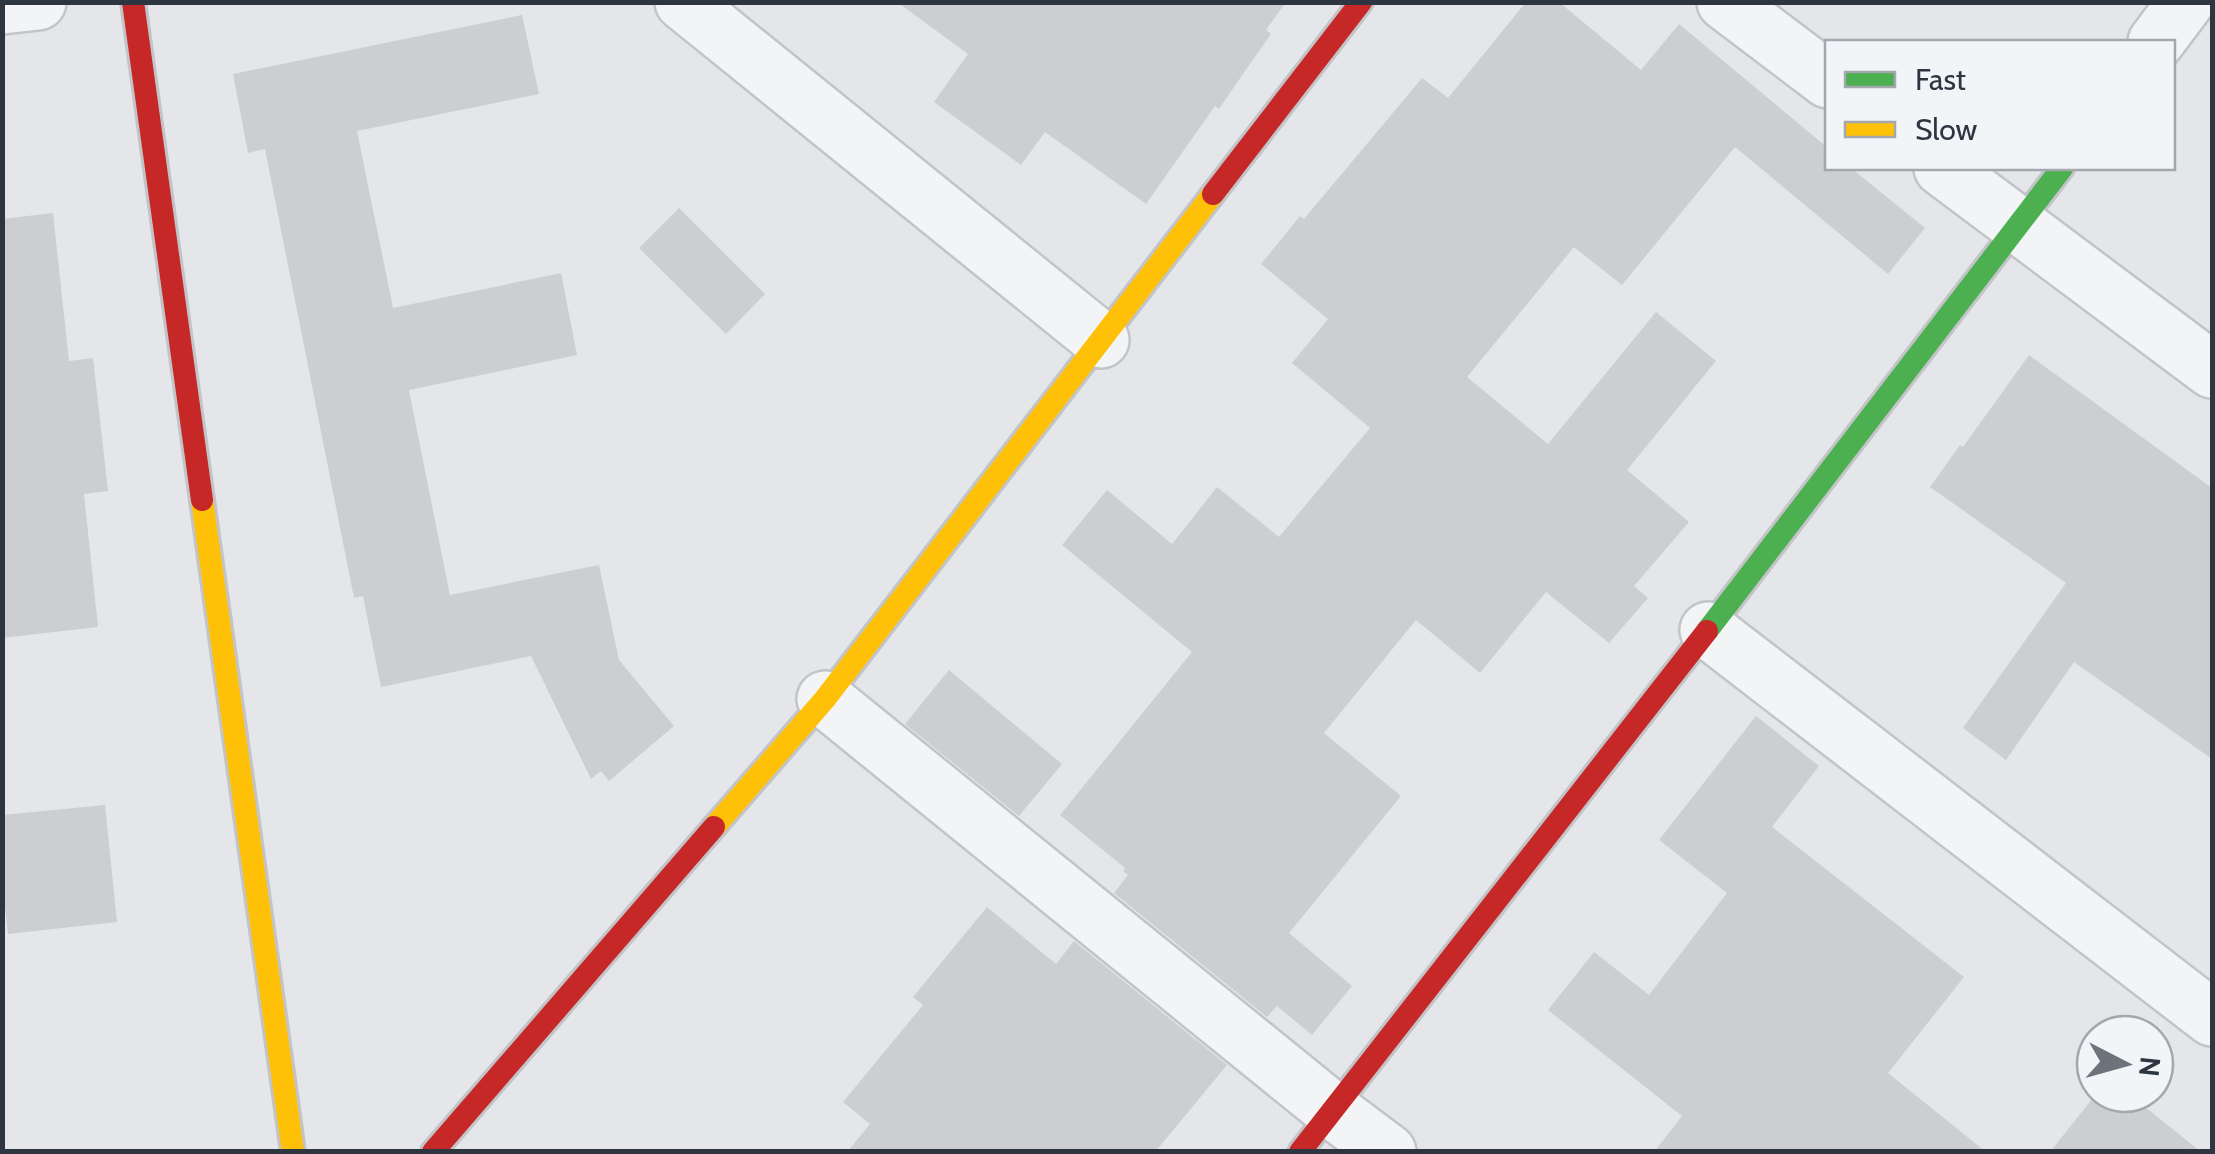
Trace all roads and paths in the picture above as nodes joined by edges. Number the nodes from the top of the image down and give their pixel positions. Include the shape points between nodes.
1 (38, 2) edge
2 (133, 2) edge
3 (683, 2) edge
4 (1361, 2) edge
5 (1725, 2) edge
6 (2186, 2) edge
7 (2, 6) edge
8 (2158, 40) edge
9 (1825, 78) edge
10 (1945, 170) edge
11 (2060, 170) edge
12 (2018, 226) junction
13 (1101, 340) junction
14 (2212, 370) edge
15 (1708, 630) junction
16 (826, 699) junction
17 (2212, 1018) edge
18 (1316, 1131) edge
19 (293, 1152) edge
20 (433, 1152) edge
21 (1388, 1152) edge

1 - 7 street
2 - 19 street
3 - 13 street
4 - 13 street
5 - 9 street
6 - 8 street
10 - 12 street
11 - 12 street
12 - 14 street
12 - 15 street
13 - 16 street
15 - 17 street
15 - 18 street
16 - 18 street
16 - 20 street
18 - 21 street

